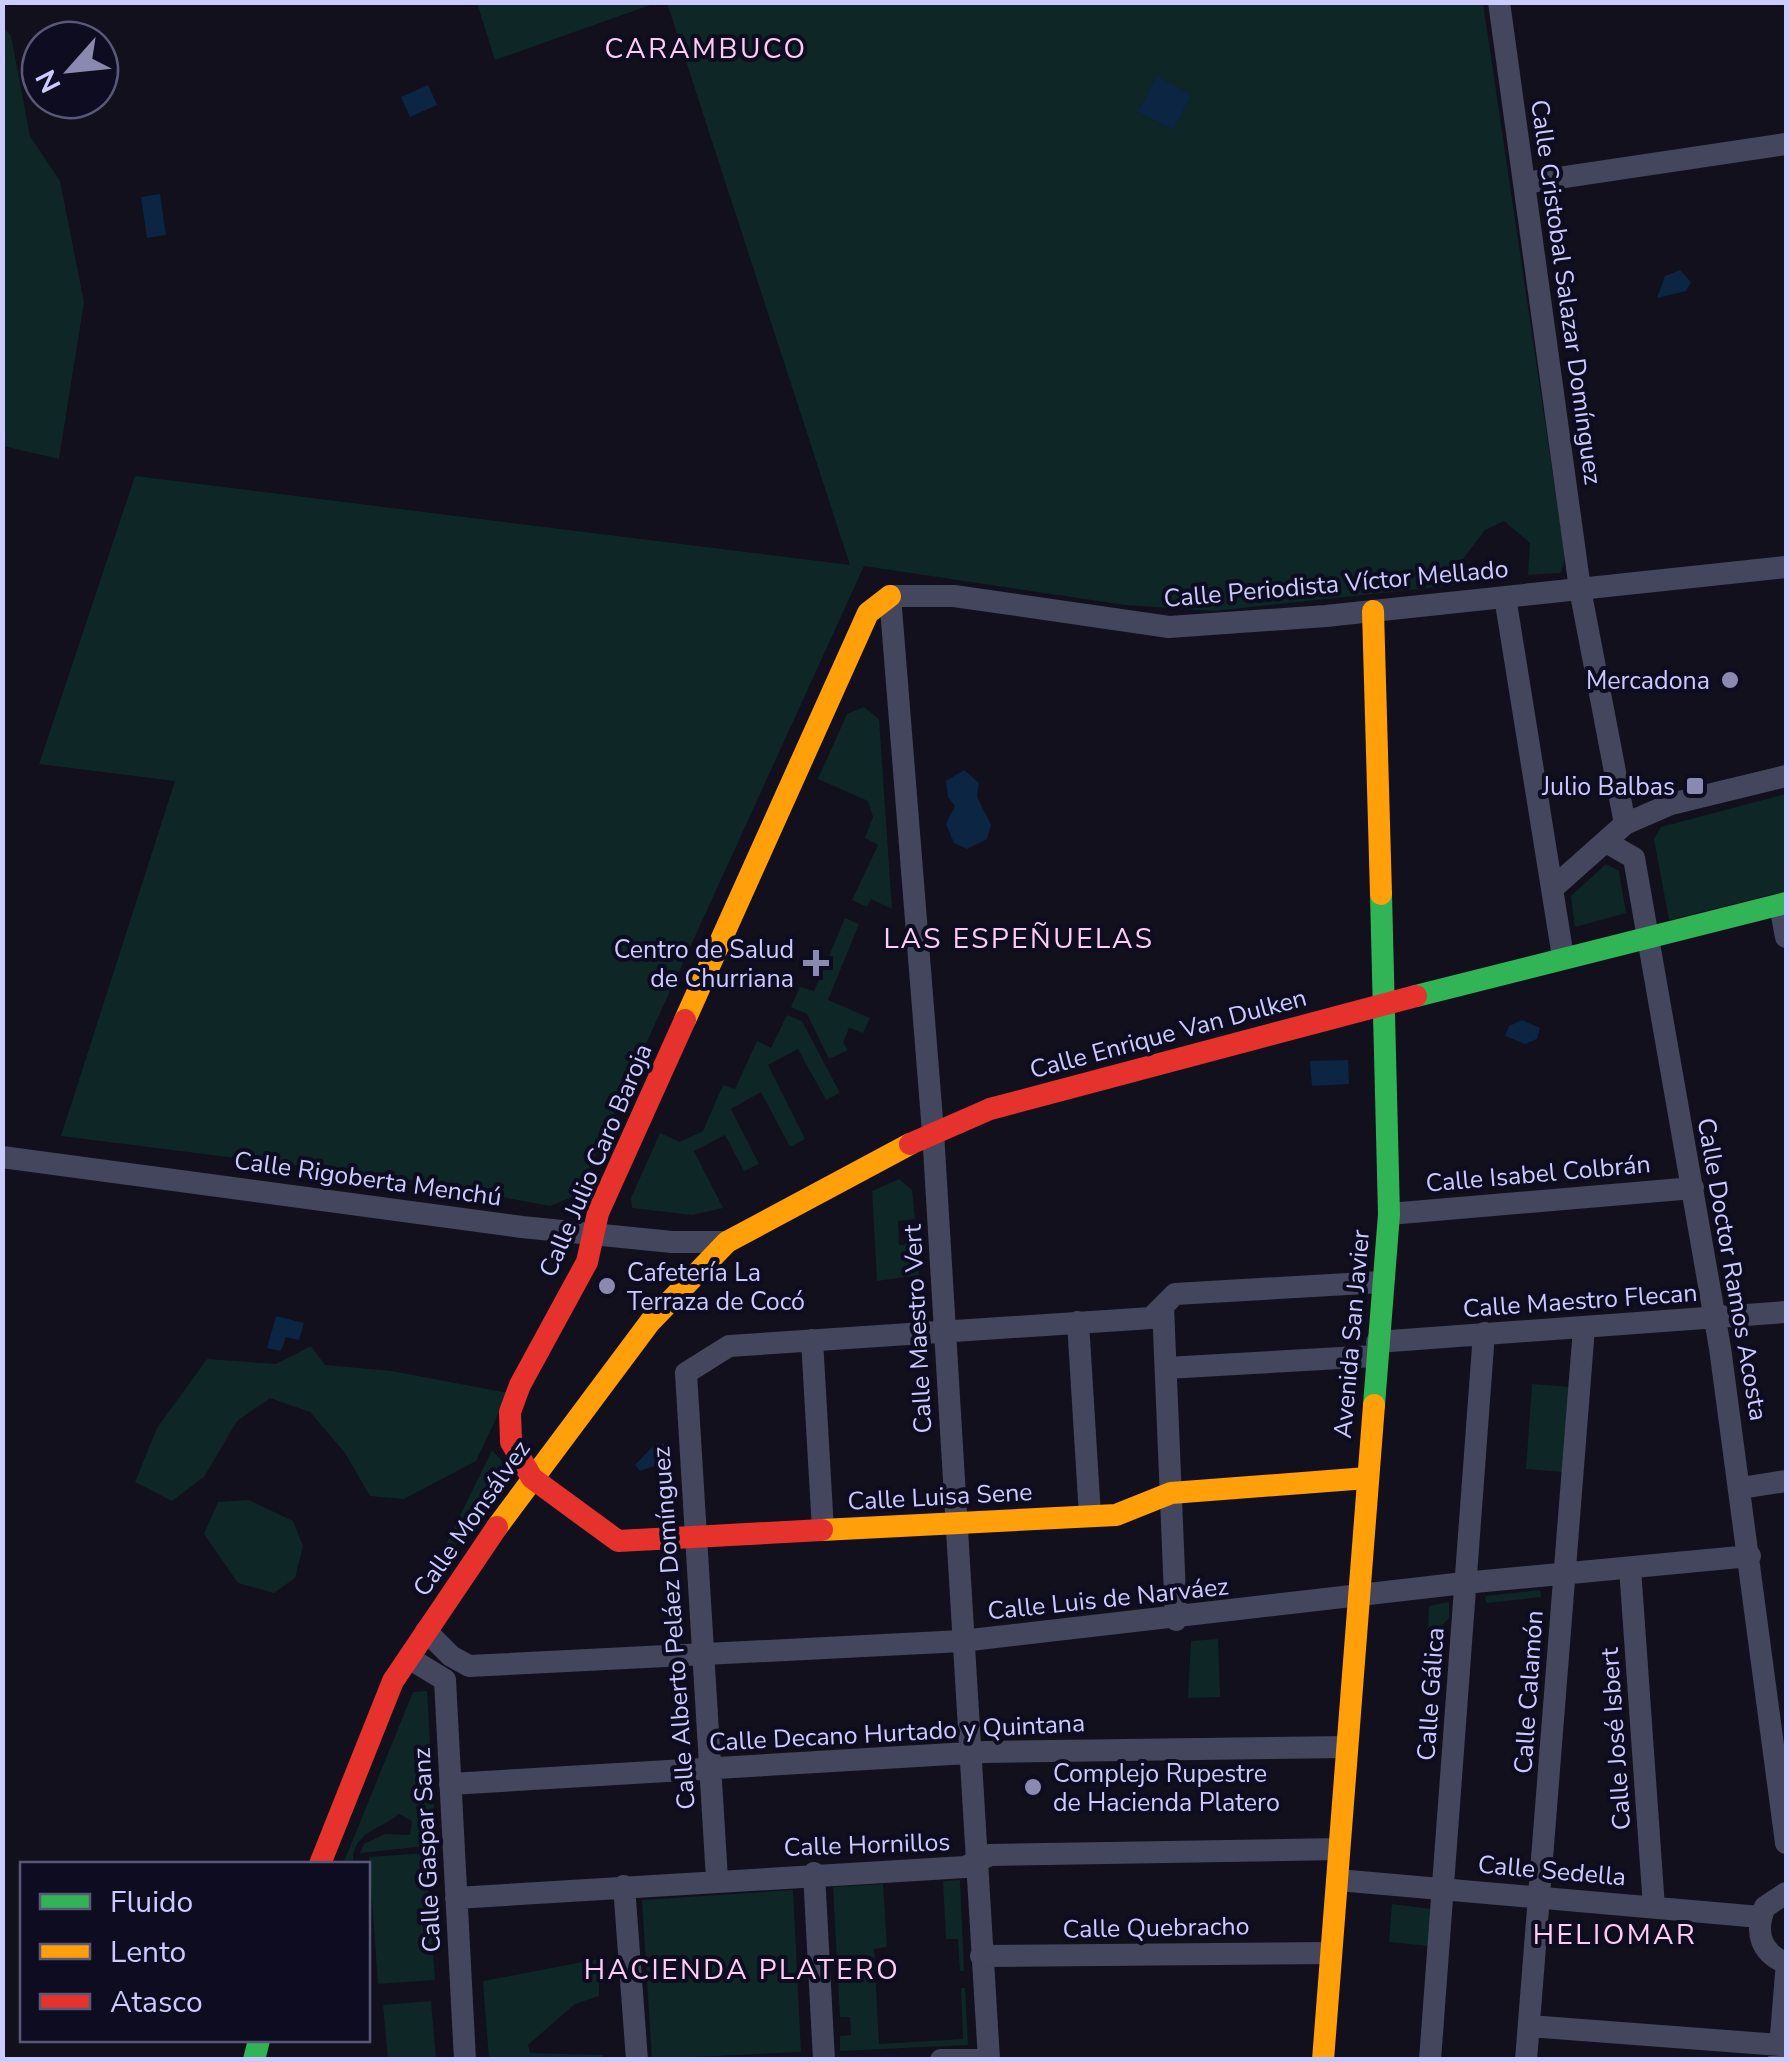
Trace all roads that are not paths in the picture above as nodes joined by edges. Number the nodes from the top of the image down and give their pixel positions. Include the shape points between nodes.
1 (1499, 2) edge
2 (1786, 144) edge
3 (1524, 183) junction
4 (1786, 567) edge
5 (1580, 589) junction
6 (890, 596) junction
7 (1505, 597) junction
8 (1373, 611) junction
9 (1786, 776) edge
10 (1626, 824) junction
11 (1606, 842) junction
12 (1553, 888) junction
13 (1783, 904) edge
14 (1646, 938) junction
15 (1786, 938) edge
16 (1563, 957) junction
17 (1381, 1004) junction
18 (933, 1132) junction
19 (2, 1157) edge
20 (1693, 1188) junction
21 (1388, 1214) junction
22 (593, 1234) junction
23 (726, 1242) junction
24 (1382, 1282) junction
25 (1163, 1306) junction
26 (1786, 1312) edge
27 (1715, 1319) junction
28 (1078, 1322) junction
29 (1584, 1328) junction
30 (944, 1332) junction
31 (1484, 1333) junction
32 (812, 1340) junction
33 (1376, 1349) junction
34 (1166, 1368) junction
35 (532, 1478) junction
36 (1367, 1478) junction
37 (1786, 1481) edge
38 (1741, 1488) junction
39 (1171, 1492) junction
40 (1090, 1516) junction
41 (956, 1523) junction
42 (823, 1530) junction
43 (694, 1538) junction
44 (1750, 1556) junction
45 (1630, 1568) junction
46 (1565, 1574) junction
47 (1464, 1583) junction
48 (1358, 1595) junction
49 (1176, 1620) junction
50 (426, 1631) junction
51 (962, 1641) junction
52 (702, 1654) junction
53 (409, 1658) junction
54 (469, 1666) junction
55 (445, 1680) junction
56 (1347, 1747) junction
57 (969, 1754) junction
58 (709, 1768) junction
59 (450, 1784) junction
60 (1786, 1843) edge
61 (1339, 1848) junction
62 (321, 1862) edge
63 (976, 1862) junction
64 (814, 1873) junction
65 (717, 1879) junction
66 (1338, 1880) junction
67 (624, 1886) junction
68 (1442, 1888) junction
69 (1786, 1893) edge
70 (1540, 1895) junction
71 (456, 1898) junction
72 (1654, 1906) junction
73 (1760, 1918) junction
74 (1331, 1953) junction
75 (981, 1956) junction
76 (1786, 1963) edge
77 (1786, 1974) edge
78 (1529, 2026) junction
79 (1780, 2052) edge
80 (465, 2060) edge
81 (637, 2060) edge
82 (824, 2060) edge
83 (941, 2060) edge
84 (986, 2060) edge
85 (1323, 2060) edge
86 (1430, 2060) edge
87 (1526, 2060) edge

1 - 3 street, Calle Cristobal Salazar Domínguez
2 - 3 street
3 - 5 street, Calle Cristobal Salazar Domínguez
4 - 5 street, Calle Periodista Víctor Mellado
5 - 7 street, Calle Periodista Víctor Mellado
5 - 10 street
6 - 8 street, Calle Periodista Víctor Mellado via 954,596 1169,628
6 - 18 street, Calle Maestro Vert
6 - 22 street, Calle Julio Caro Baroja via 868,613
7 - 8 street, Calle Periodista Víctor Mellado
7 - 12 street
8 - 17 street, Avenida San Javier
9 - 10 street via 1671,804
10 - 11 street
11 - 12 street
11 - 14 street, Calle Doctor Ramos Acosta via 1634,858
12 - 16 street
13 - 14 street, Calle Enrique Van Dulken
13 - 15 street
14 - 16 street, Calle Enrique Van Dulken
14 - 20 street, Calle Doctor Ramos Acosta
16 - 17 street, Calle Enrique Van Dulken
17 - 18 street, Calle Enrique Van Dulken via 990,1109
17 - 21 street, Avenida San Javier
18 - 23 street, Calle Enrique Van Dulken
18 - 30 street, Calle Maestro Vert
19 - 22 street, Calle Rigoberta Menchú
20 - 21 street, Calle Isabel Colbrán
20 - 27 street, Calle Doctor Ramos Acosta
21 - 24 street, Avenida San Javier
22 - 23 street, Calle Rigoberta Menchú
22 - 35 street, Calle Julio Caro Baroja via 587,1262 510,1412 511,1442
23 - 35 street, Calle Monsálvez via 650,1322
24 - 25 street via 1175,1294
24 - 33 street, Avenida San Javier
25 - 28 street via 1151,1318
25 - 34 street
26 - 27 street, Calle Maestro Flecan
27 - 29 street, Calle Maestro Flecan
27 - 38 street, Calle Doctor Ramos Acosta
28 - 30 street
28 - 40 street
29 - 31 street, Calle Maestro Flecan
29 - 46 street, Calle Calamón
30 - 32 street
30 - 41 street, Calle Maestro Vert
31 - 33 street, Calle Maestro Flecan
31 - 47 street, Calle Gálica
32 - 42 street
32 - 43 street, Calle Alberto Peláez Domínguez via 729,1346 686,1373
33 - 34 street, Calle Maestro Flecan
33 - 36 street, Avenida San Javier
34 - 39 street
35 - 43 street, Calle Luisa Sene via 618,1541
35 - 50 street, Calle Monsálvez
36 - 39 street, Calle Luisa Sene
36 - 48 street, Avenida San Javier
37 - 38 street
38 - 44 street, Calle Doctor Ramos Acosta
39 - 40 street, Calle Luisa Sene via 1116,1514
39 - 49 street
40 - 41 street, Calle Luisa Sene
41 - 42 street, Calle Luisa Sene
41 - 51 street, Calle Maestro Vert
42 - 43 street, Calle Luisa Sene
43 - 52 street, Calle Alberto Peláez Domínguez
44 - 45 street, Calle Luis de Narváez
44 - 60 street, Calle Doctor Ramos Acosta
45 - 46 street, Calle Luis de Narváez
45 - 72 street, Calle José Isbert
46 - 47 street, Calle Luis de Narváez
46 - 70 street, Calle Calamón
47 - 48 street, Calle Luis de Narváez
47 - 68 street, Calle Gálica
48 - 49 street, Calle Luis de Narváez
48 - 56 street, Avenida San Javier
49 - 51 street, Calle Luis de Narváez
50 - 53 street, Calle Monsálvez
50 - 54 street
51 - 52 street, Calle Luis de Narváez
51 - 57 street, Calle Maestro Vert
52 - 54 street, Calle Luis de Narváez
52 - 58 street, Calle Alberto Peláez Domínguez
53 - 55 street
53 - 62 street, Calle Monsálvez via 388,1692
54 - 55 street, Calle Luis de Narváez
55 - 59 street, Calle Gaspar Sanz
56 - 57 street, Calle Decano Hurtado y Quintana
56 - 61 street, Avenida San Javier
57 - 58 street, Calle Decano Hurtado y Quintana
57 - 63 street, Calle Maestro Vert
58 - 59 street, Calle Decano Hurtado y Quintana
58 - 65 street, Calle Alberto Peláez Domínguez
59 - 71 street, Calle Gaspar Sanz
61 - 63 street, Calle Hornillos via 990,1855
61 - 66 street, Avenida San Javier
63 - 64 street, Calle Hornillos
63 - 75 street, Calle Maestro Vert
64 - 65 street, Calle Hornillos
64 - 82 street
65 - 67 street, Calle Hornillos
66 - 68 street, Calle Sedella
66 - 74 street, Avenida San Javier
67 - 71 street, Calle Hornillos
67 - 81 street
68 - 70 street, Calle Sedella
68 - 86 street, Calle Gálica
69 - 73 street via 1772,1899
70 - 72 street, Calle Sedella
70 - 78 street, Calle Calamón
71 - 80 street, Calle Gaspar Sanz
72 - 73 street, Calle Sedella
73 - 76 street via 1761,1941
74 - 75 street, Calle Quebracho
74 - 85 street, Avenida San Javier
75 - 84 street, Calle Maestro Vert
77 - 79 street
78 - 79 street
78 - 87 street, Calle Calamón
83 - 84 street

